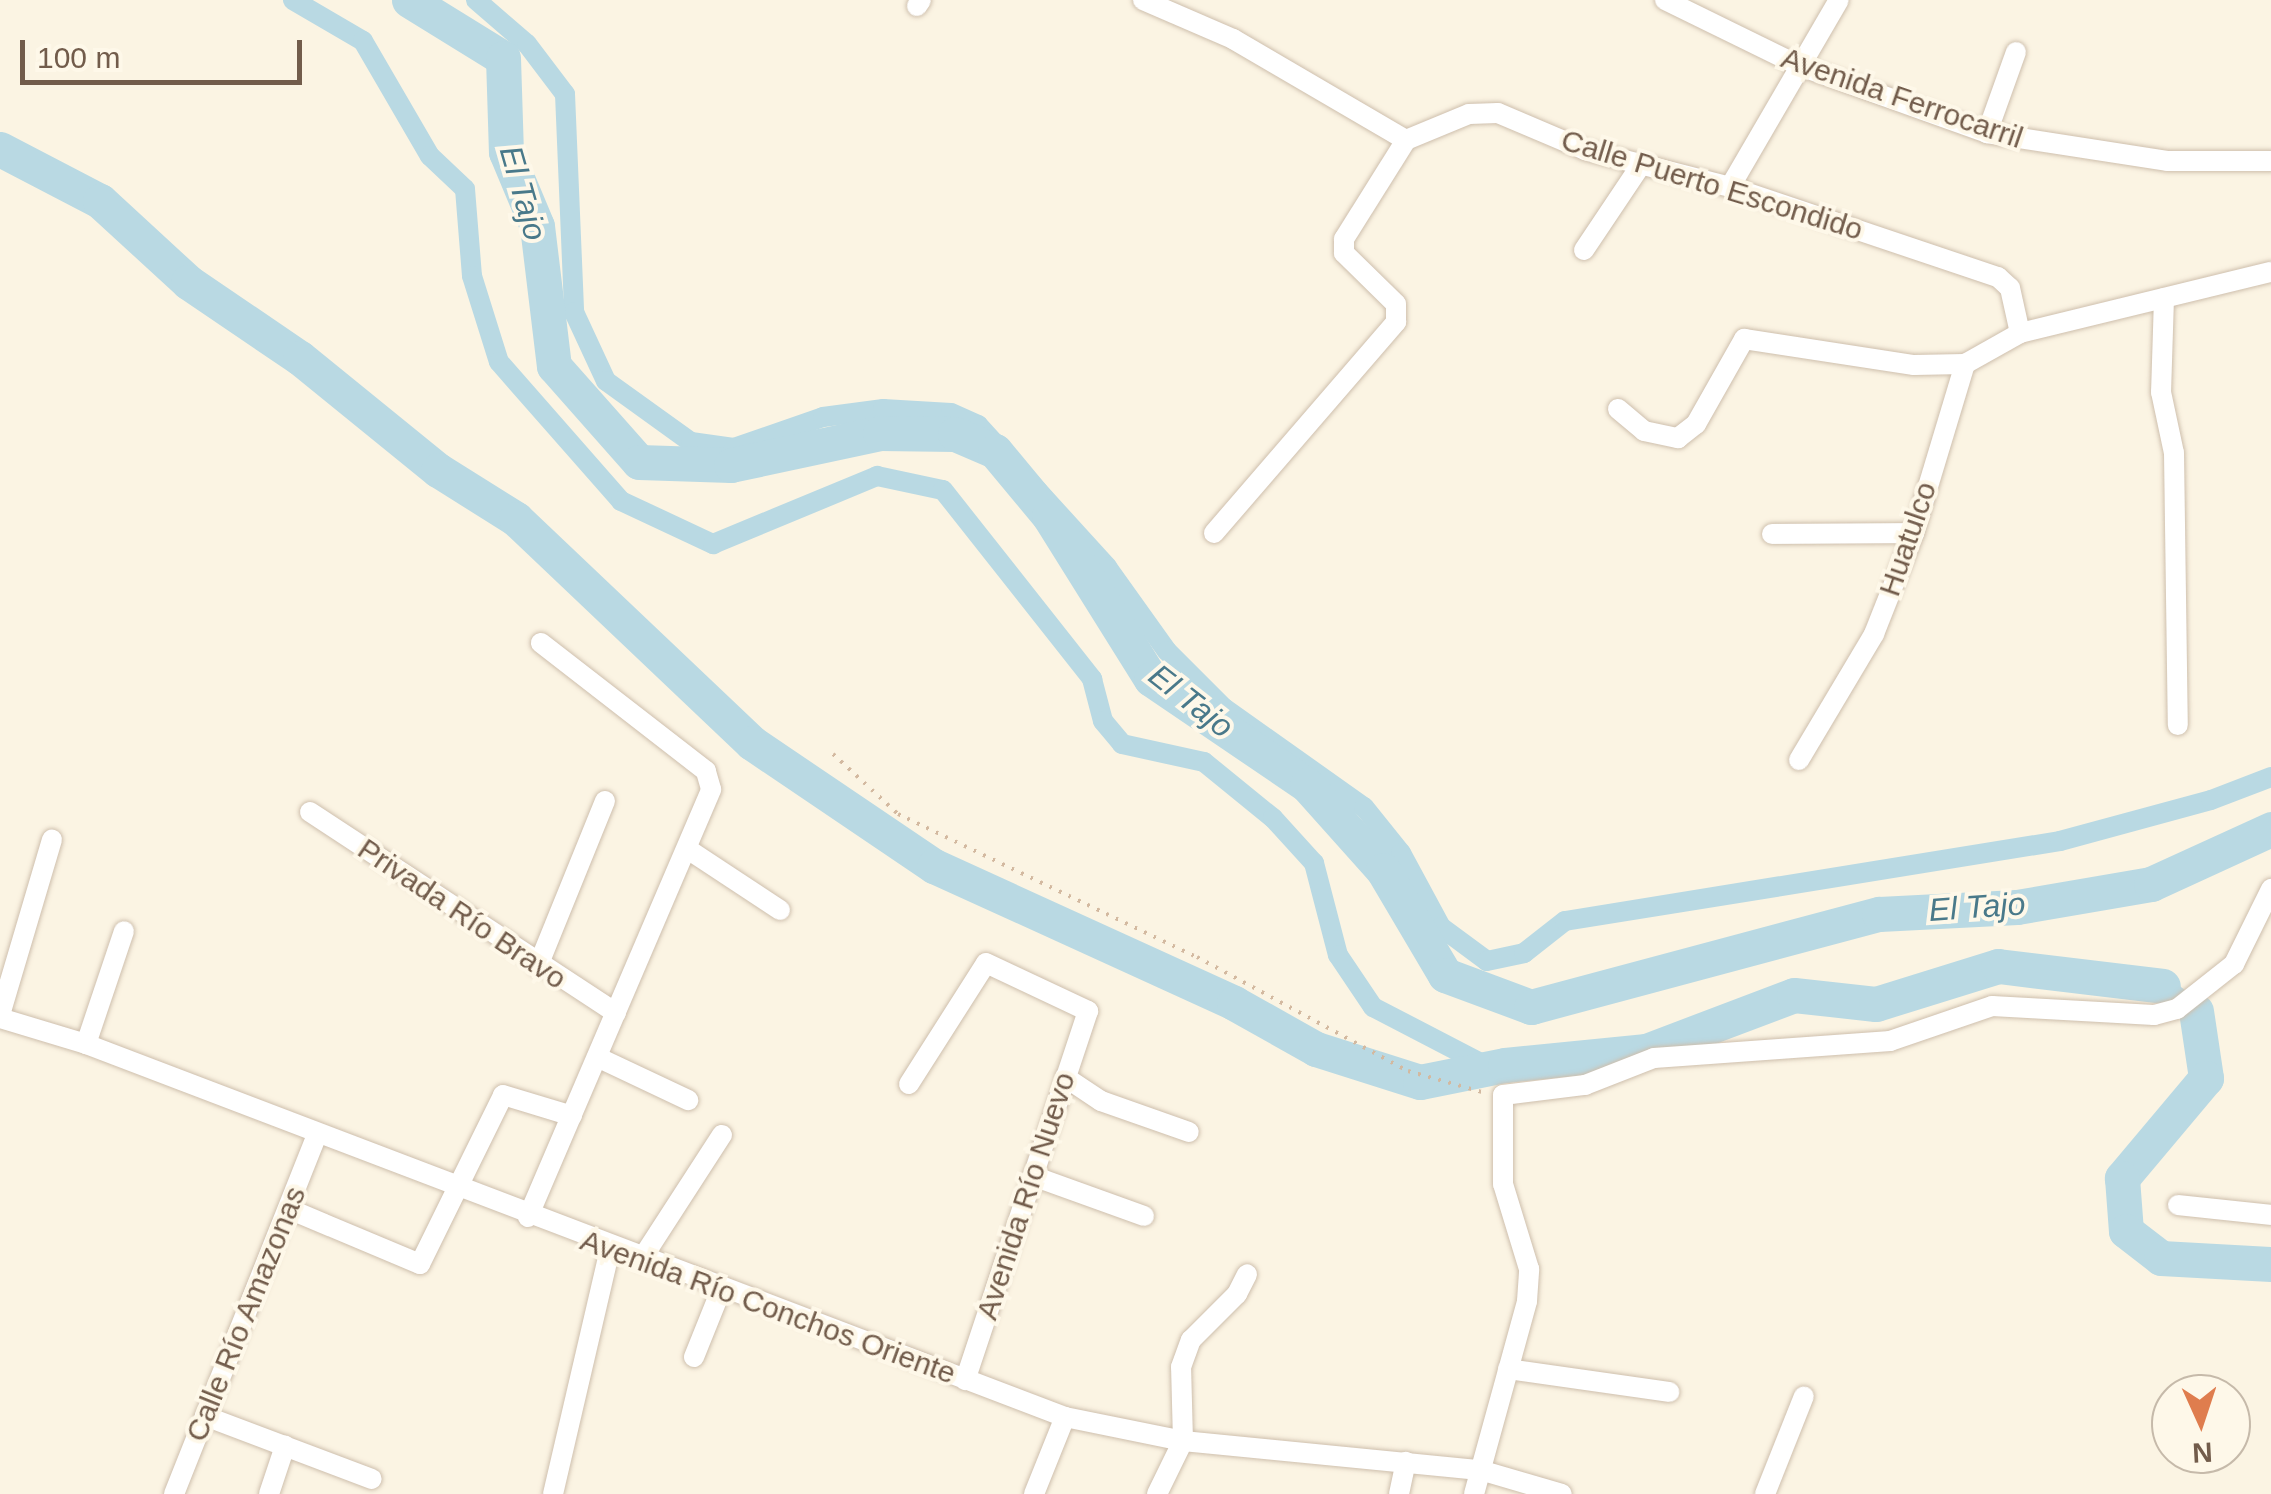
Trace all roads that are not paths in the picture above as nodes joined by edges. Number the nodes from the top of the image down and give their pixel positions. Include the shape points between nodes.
1 (1142, 0) edge
2 (1665, 0) edge
3 (1839, 0) edge
4 (2016, 52) dead end
5 (1800, 66) junction
6 (1987, 133) junction
7 (1406, 140) junction
8 (2271, 161) edge
9 (1641, 164) junction
10 (1730, 186) junction
11 (1584, 250) dead end
12 (2271, 272) edge
13 (2164, 298) junction
14 (2020, 333) junction
15 (1965, 364) junction
16 (1618, 409) dead end
17 (1214, 533) dead end
18 (1772, 534) dead end
19 (1914, 534) junction
20 (541, 643) dead end
21 (2178, 724) dead end
22 (1799, 760) dead end
23 (605, 801) dead end
24 (310, 812) dead end
25 (52, 840) dead end
26 (689, 850) junction
27 (2271, 890) edge
28 (780, 910) dead end
29 (124, 931) dead end
30 (538, 966) junction
31 (616, 1013) junction
32 (0, 1016) edge
33 (86, 1044) junction
34 (597, 1057) junction
35 (1066, 1077) junction
36 (909, 1084) dead end
37 (688, 1100) dead end
38 (572, 1116) junction
39 (1188, 1132) dead end
40 (317, 1134) junction
41 (722, 1135) dead end
42 (1032, 1176) junction
43 (455, 1188) junction
44 (2178, 1205) dead end
45 (289, 1209) junction
46 (2271, 1215) edge
47 (1144, 1216) dead end
48 (528, 1217) junction
49 (610, 1249) junction
50 (641, 1260) junction
51 (1247, 1274) dead end
52 (721, 1290) junction
53 (694, 1357) dead end
54 (1508, 1369) junction
55 (965, 1380) junction
56 (1669, 1392) dead end
57 (1804, 1396) dead end
58 (204, 1416) junction
59 (1065, 1417) junction
60 (1183, 1440) junction
61 (285, 1446) junction
62 (1406, 1462) junction
63 (1480, 1470) junction
64 (372, 1479) dead end
65 (174, 1494) edge
66 (268, 1494) edge
67 (552, 1494) edge
68 (1034, 1494) edge
69 (1158, 1494) edge
70 (1400, 1494) edge
71 (1474, 1494) edge
72 (1562, 1494) edge
73 (1764, 1494) edge

1 - 7 street via 1233,39
2 - 5 street, Avenida Ferrocarril
3 - 5 street
4 - 6 street
5 - 6 street, Avenida Ferrocarril
5 - 10 street
6 - 8 street, Avenida Ferrocarril via 2166,161
7 - 9 street, Calle Puerto Escondido via 1470,114 1498,113 1585,150
7 - 17 street via 1344,239 1344,252 1396,304 1396,322
9 - 10 street, Calle Puerto Escondido
9 - 11 street
10 - 14 street, Calle Puerto Escondido via 1998,277 2010,288
12 - 13 street
13 - 14 street
13 - 21 street via 2161,392 2174,453
14 - 15 street
15 - 16 street via 1914,364 1744,339 1696,424 1678,438 1644,431
15 - 19 street, Huatulco
18 - 19 street
19 - 22 street, Huatulco via 1874,634
20 - 26 street via 706,771 708,807
23 - 30 street
24 - 30 street, Privada Río Bravo
25 - 32 street
26 - 28 street
26 - 31 street
27 - 54 street via 2234,964 2177,1009 2154,1015 1992,1006 1890,1041 1654,1058 1585,1084 1503,1095 1503,1184 1528,1269 1527,1301
29 - 33 street
30 - 31 street, Privada Río Bravo
31 - 34 street
32 - 33 street, Avenida Río Conchos Oriente
33 - 40 street, Avenida Río Conchos Oriente
34 - 37 street
34 - 38 street
35 - 36 street, Avenida Río Nuevo via 1088,1011 986,963
35 - 39 street via 1102,1101
35 - 42 street, Avenida Río Nuevo
38 - 43 street via 503,1094
38 - 48 street
40 - 43 street, Avenida Río Conchos Oriente
40 - 45 street, Calle Río Amazonas
41 - 50 street
42 - 47 street
42 - 55 street, Avenida Río Nuevo
43 - 45 street via 420,1264
43 - 48 street, Avenida Río Conchos Oriente
44 - 46 street
45 - 58 street, Calle Río Amazonas
48 - 49 street, Avenida Río Conchos Oriente
49 - 50 street, Avenida Río Conchos Oriente
49 - 67 street
50 - 52 street, Avenida Río Conchos Oriente
51 - 60 street via 1238,1294 1191,1340 1181,1367
52 - 53 street
52 - 55 street, Avenida Río Conchos Oriente
54 - 56 street
54 - 63 street
55 - 59 street, Avenida Río Conchos Oriente
57 - 73 street
58 - 61 street
58 - 65 street, Calle Río Amazonas
59 - 60 street, Avenida Río Conchos Oriente
59 - 68 street
60 - 62 street, Avenida Río Conchos Oriente
60 - 69 street
61 - 64 street
61 - 66 street
62 - 63 street, Avenida Río Conchos Oriente
62 - 70 street
63 - 71 street
63 - 72 street, Avenida Río Conchos Oriente

